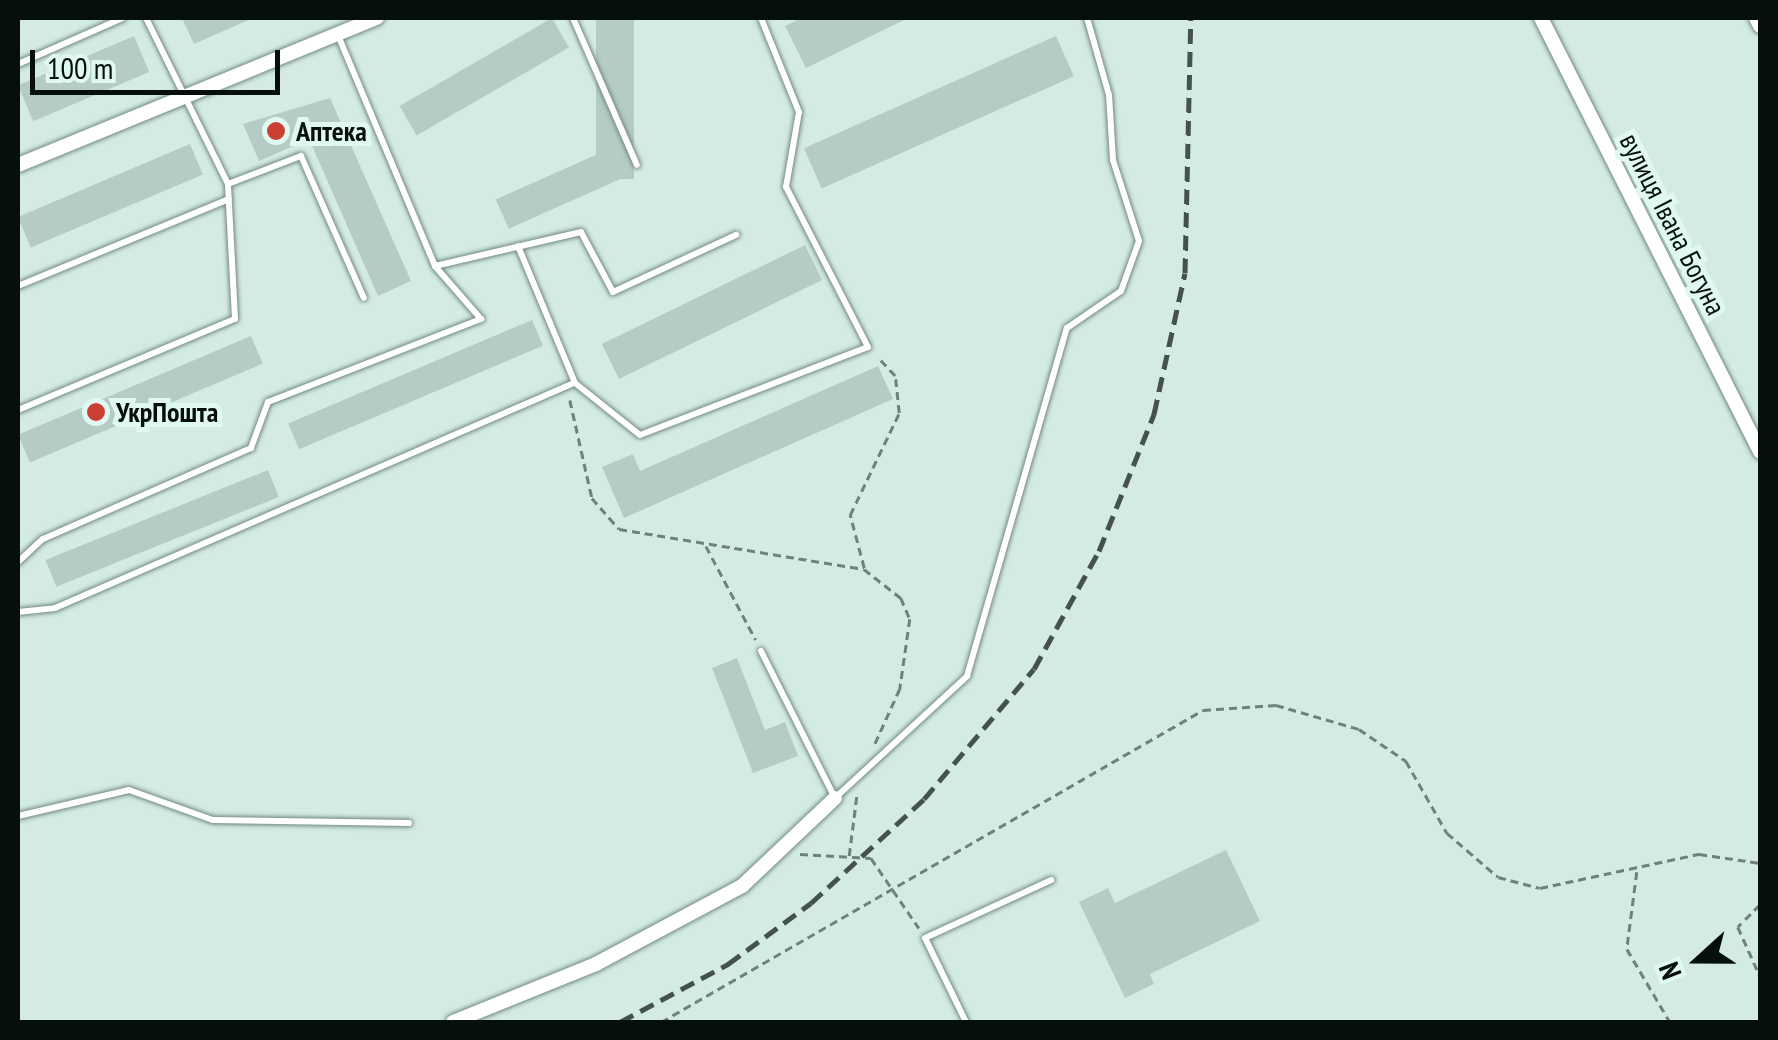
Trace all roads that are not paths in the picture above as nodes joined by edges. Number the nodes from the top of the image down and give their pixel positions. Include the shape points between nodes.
1 (124, 18) edge
2 (146, 18) edge
3 (377, 18) edge
4 (573, 18) edge
5 (763, 18) edge
6 (1087, 18) edge
7 (1541, 18) edge
8 (1756, 18) edge
9 (1760, 26) edge
10 (337, 34) junction
11 (18, 64) edge
12 (182, 98) junction
13 (18, 165) edge
14 (637, 165) dead end
15 (228, 184) junction
16 (229, 199) junction
17 (736, 235) dead end
18 (518, 246) junction
19 (435, 266) junction
20 (18, 286) edge
21 (364, 298) dead end
22 (575, 383) junction
23 (18, 410) edge
24 (1760, 452) edge
25 (18, 562) edge
26 (18, 612) edge
27 (761, 650) road end
28 (835, 798) junction
29 (18, 816) edge
30 (409, 823) dead end
31 (1050, 880) dead end
32 (453, 1022) edge
33 (966, 1022) edge

1 - 11 lane
2 - 12 lane
3 - 10 street
4 - 14 lane
5 - 22 lane via 799,112 786,187 868,347 640,435
6 - 28 lane via 1139,241 1121,291 1068,328 968,676
7 - 24 street, вулиця Івана Богуна
8 - 9 street
10 - 12 street
10 - 19 lane
12 - 13 street
12 - 15 lane
15 - 16 lane
15 - 21 lane via 301,156
16 - 20 lane
16 - 23 lane via 235,318
17 - 18 lane via 614,292 580,232
18 - 19 lane
18 - 22 lane
19 - 25 lane via 481,319 268,402 251,448 43,540
22 - 26 lane via 55,608
27 - 28 lane
28 - 32 street via 742,886 596,964
29 - 30 lane via 129,790 213,820
31 - 33 lane via 925,938

